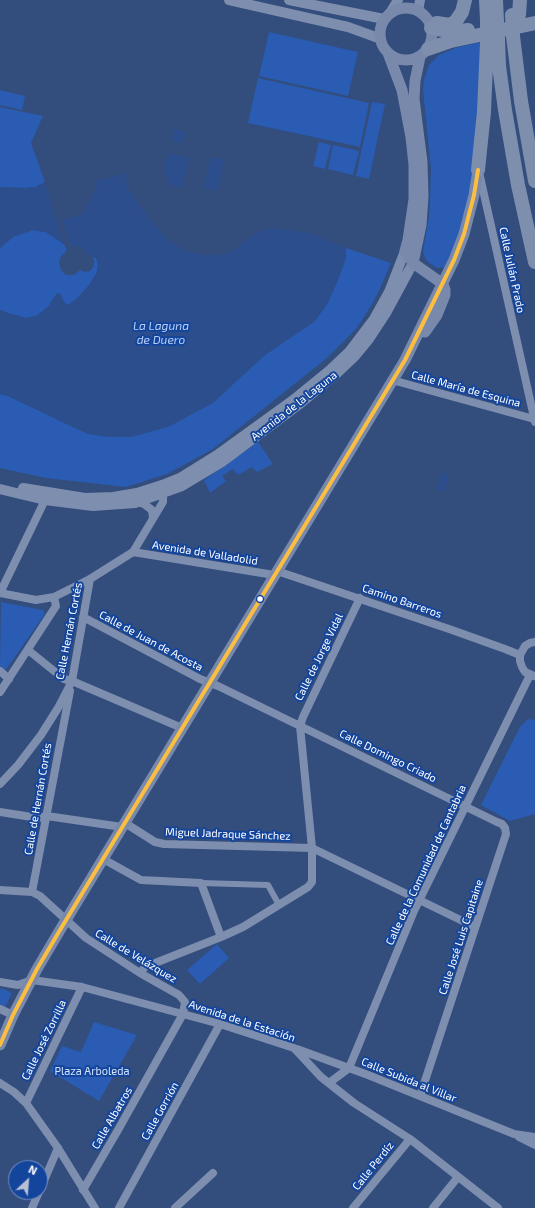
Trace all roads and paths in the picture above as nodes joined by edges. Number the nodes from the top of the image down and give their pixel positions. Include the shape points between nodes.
1 (229, 0) edge
2 (292, 0) edge
3 (398, 0) edge
4 (465, 0) edge
5 (486, 0) edge
6 (496, 0) edge
7 (511, 0) edge
8 (520, 0) edge
9 (419, 6) edge
10 (516, 15) junction
11 (387, 16) junction
12 (535, 16) edge
13 (492, 20) junction
14 (535, 23) edge
15 (429, 25) junction
16 (381, 39) junction
17 (492, 40) junction
18 (388, 53) junction
19 (424, 53) junction
20 (478, 170) junction
21 (535, 181) edge
22 (405, 251) junction
23 (535, 262) edge
24 (413, 263) junction
25 (443, 284) junction
26 (392, 380) junction
27 (535, 420) edge
28 (0, 482) edge
29 (0, 489) edge
30 (161, 490) junction
31 (45, 500) junction
32 (137, 502) junction
33 (153, 518) junction
34 (133, 552) junction
35 (276, 573) junction
36 (90, 579) junction
37 (0, 593) edge
38 (54, 597) junction
39 (360, 598) junction
40 (83, 617) junction
41 (535, 642) edge
42 (28, 650) junction
43 (520, 655) junction
44 (0, 671) edge
45 (533, 676) edge
46 (8, 679) junction
47 (72, 681) junction
48 (209, 683) junction
49 (0, 692) edge
50 (62, 709) junction
51 (300, 726) junction
52 (182, 728) junction
53 (0, 784) edge
54 (465, 806) junction
55 (0, 812) edge
56 (47, 816) junction
57 (124, 825) junction
58 (312, 848) junction
59 (103, 859) junction
60 (201, 883) junction
61 (0, 890) edge
62 (32, 892) junction
63 (419, 900) junction
64 (279, 904) junction
65 (66, 921) junction
66 (475, 927) junction
67 (221, 937) junction
68 (140, 973) junction
69 (32, 980) junction
70 (0, 982) edge
71 (82, 987) junction
72 (0, 1009) edge
73 (183, 1014) junction
74 (13, 1015) junction
75 (220, 1024) junction
76 (0, 1045) edge
77 (294, 1048) junction
78 (349, 1068) junction
79 (0, 1083) edge
80 (329, 1083) junction
81 (420, 1096) junction
82 (26, 1103) junction
83 (514, 1134) junction
84 (535, 1137) edge
85 (410, 1138) junction
86 (535, 1145) edge
87 (58, 1148) junction
88 (48, 1172) edge
89 (213, 1173) dead end
90 (458, 1177) junction
91 (83, 1190) junction
92 (95, 1208) edge
93 (119, 1208) edge
94 (175, 1208) edge
95 (353, 1208) edge
96 (433, 1208) edge
97 (498, 1208) edge

1 - 16 street via 348,27
2 - 11 street
3 - 11 street
4 - 15 highway via 456,21 450,24
5 - 13 highway
6 - 13 highway
7 - 10 highway
8 - 10 highway
9 - 11 main road via 396,10
9 - 15 main road
10 - 21 highway via 519,84
11 - 16 main road via 381,25
12 - 15 highway via 456,32
13 - 17 highway, bridge
14 - 19 highway via 451,41
15 - 19 main road via 432,38
16 - 18 main road
17 - 20 highway
17 - 23 highway via 499,66 518,185
18 - 19 main road via 402,61 408,61
18 - 22 main road, Avenida de la Laguna via 402,90 414,165 414,199
19 - 24 main road, Avenida de la Laguna via 415,81 414,99 422,162 423,196 421,225
20 - 25 main road via 464,234
20 - 27 street, Calle Julián Prado
22 - 24 main road
22 - 30 street, Avenida de la Laguna via 389,292 374,319 349,352 293,400 217,456
24 - 25 main road
24 - 30 street, Avenida de la Laguna via 369,339 336,374 222,462 182,486
25 - 26 main road via 445,295 437,315
26 - 27 street, Calle María de Esquina
26 - 35 main road
28 - 30 street, Avenida de la Laguna via 86,498
29 - 31 street, Avenida de la Laguna
30 - 32 street, Avenida de la Laguna
30 - 33 street via 163,502
31 - 32 street, Avenida de la Laguna via 93,506
31 - 37 street
32 - 33 street via 152,510
33 - 34 street
34 - 35 street, Avenida de Valladolid
34 - 36 street
35 - 39 street, Camino Barreros
35 - 48 main road
36 - 38 street
36 - 40 street, Calle Hernán Cortés
37 - 38 street via 36,600
38 - 42 street via 56,606
39 - 43 street, Camino Barreros
39 - 51 street, Calle de Jorge Vidal
40 - 47 street, Calle Hernán Cortés
40 - 48 street, Calle de Juan de Acosta
41 - 43 street via 525,646
42 - 46 street
42 - 47 street via 64,679
43 - 45 street via 525,672
44 - 46 street
45 - 54 street, Calle de la Comunidad de Cantabria
46 - 49 street
47 - 50 street, Calle Hernán Cortés
47 - 52 street
48 - 51 street, Calle de Juan de Acosta
48 - 52 main road
50 - 53 street
50 - 56 street, Calle de Hernán Cortés
51 - 54 street, Calle Domingo Criado
51 - 58 street
52 - 57 main road
54 - 63 street, Calle de la Comunidad de Cantabria
54 - 66 street, Calle José Luis Capitaine via 502,824 506,834
55 - 56 street via 38,818
56 - 57 street
56 - 62 street, Calle de Hernán Cortés
57 - 58 street, Miguel Jadraque Sánchez via 155,842 164,844
57 - 59 main road
58 - 63 street
58 - 64 street via 312,882
59 - 60 street via 141,880
59 - 65 main road
60 - 64 street via 268,885
60 - 67 street
61 - 62 street
62 - 65 street, Calle de Velázquez via 40,896
63 - 66 street
63 - 78 street, Calle de la Comunidad de Cantabria
64 - 67 street via 243,927
65 - 68 street, Calle de Velázquez via 86,938
65 - 69 main road
66 - 81 street, Calle José Luis Capitaine
67 - 68 street via 145,967
68 - 73 street, Calle de Velázquez via 179,995 184,1002
69 - 70 street, Avenida de la Estación via 18,985
69 - 71 street, Avenida de la Estación
69 - 74 main road
71 - 73 street, Avenida de la Estación
71 - 82 street, Calle José Zorrilla
72 - 74 street
73 - 75 street, Avenida de la Estación
73 - 91 street, Calle Albatros
74 - 76 main road
75 - 77 street, Avenida de la Estación
75 - 93 street, Calle Gorrión
77 - 78 street, Calle Subida al Villar
77 - 80 street, Avenida de la Estación
78 - 80 street
78 - 81 street, Calle Subida al Villar
79 - 82 street
80 - 85 street, Avenida de la Estación via 354,1103
81 - 83 street, Calle Subida al Villar
82 - 87 street
83 - 84 street, Calle Subida al Villar
83 - 86 street, Calle Subida al Villar
85 - 90 street, Avenida de la Estación
85 - 95 street, Calle Perdíz
87 - 88 street
87 - 91 street
89 - 94 street
90 - 96 street
90 - 97 street, Avenida de la Estación
91 - 92 street

